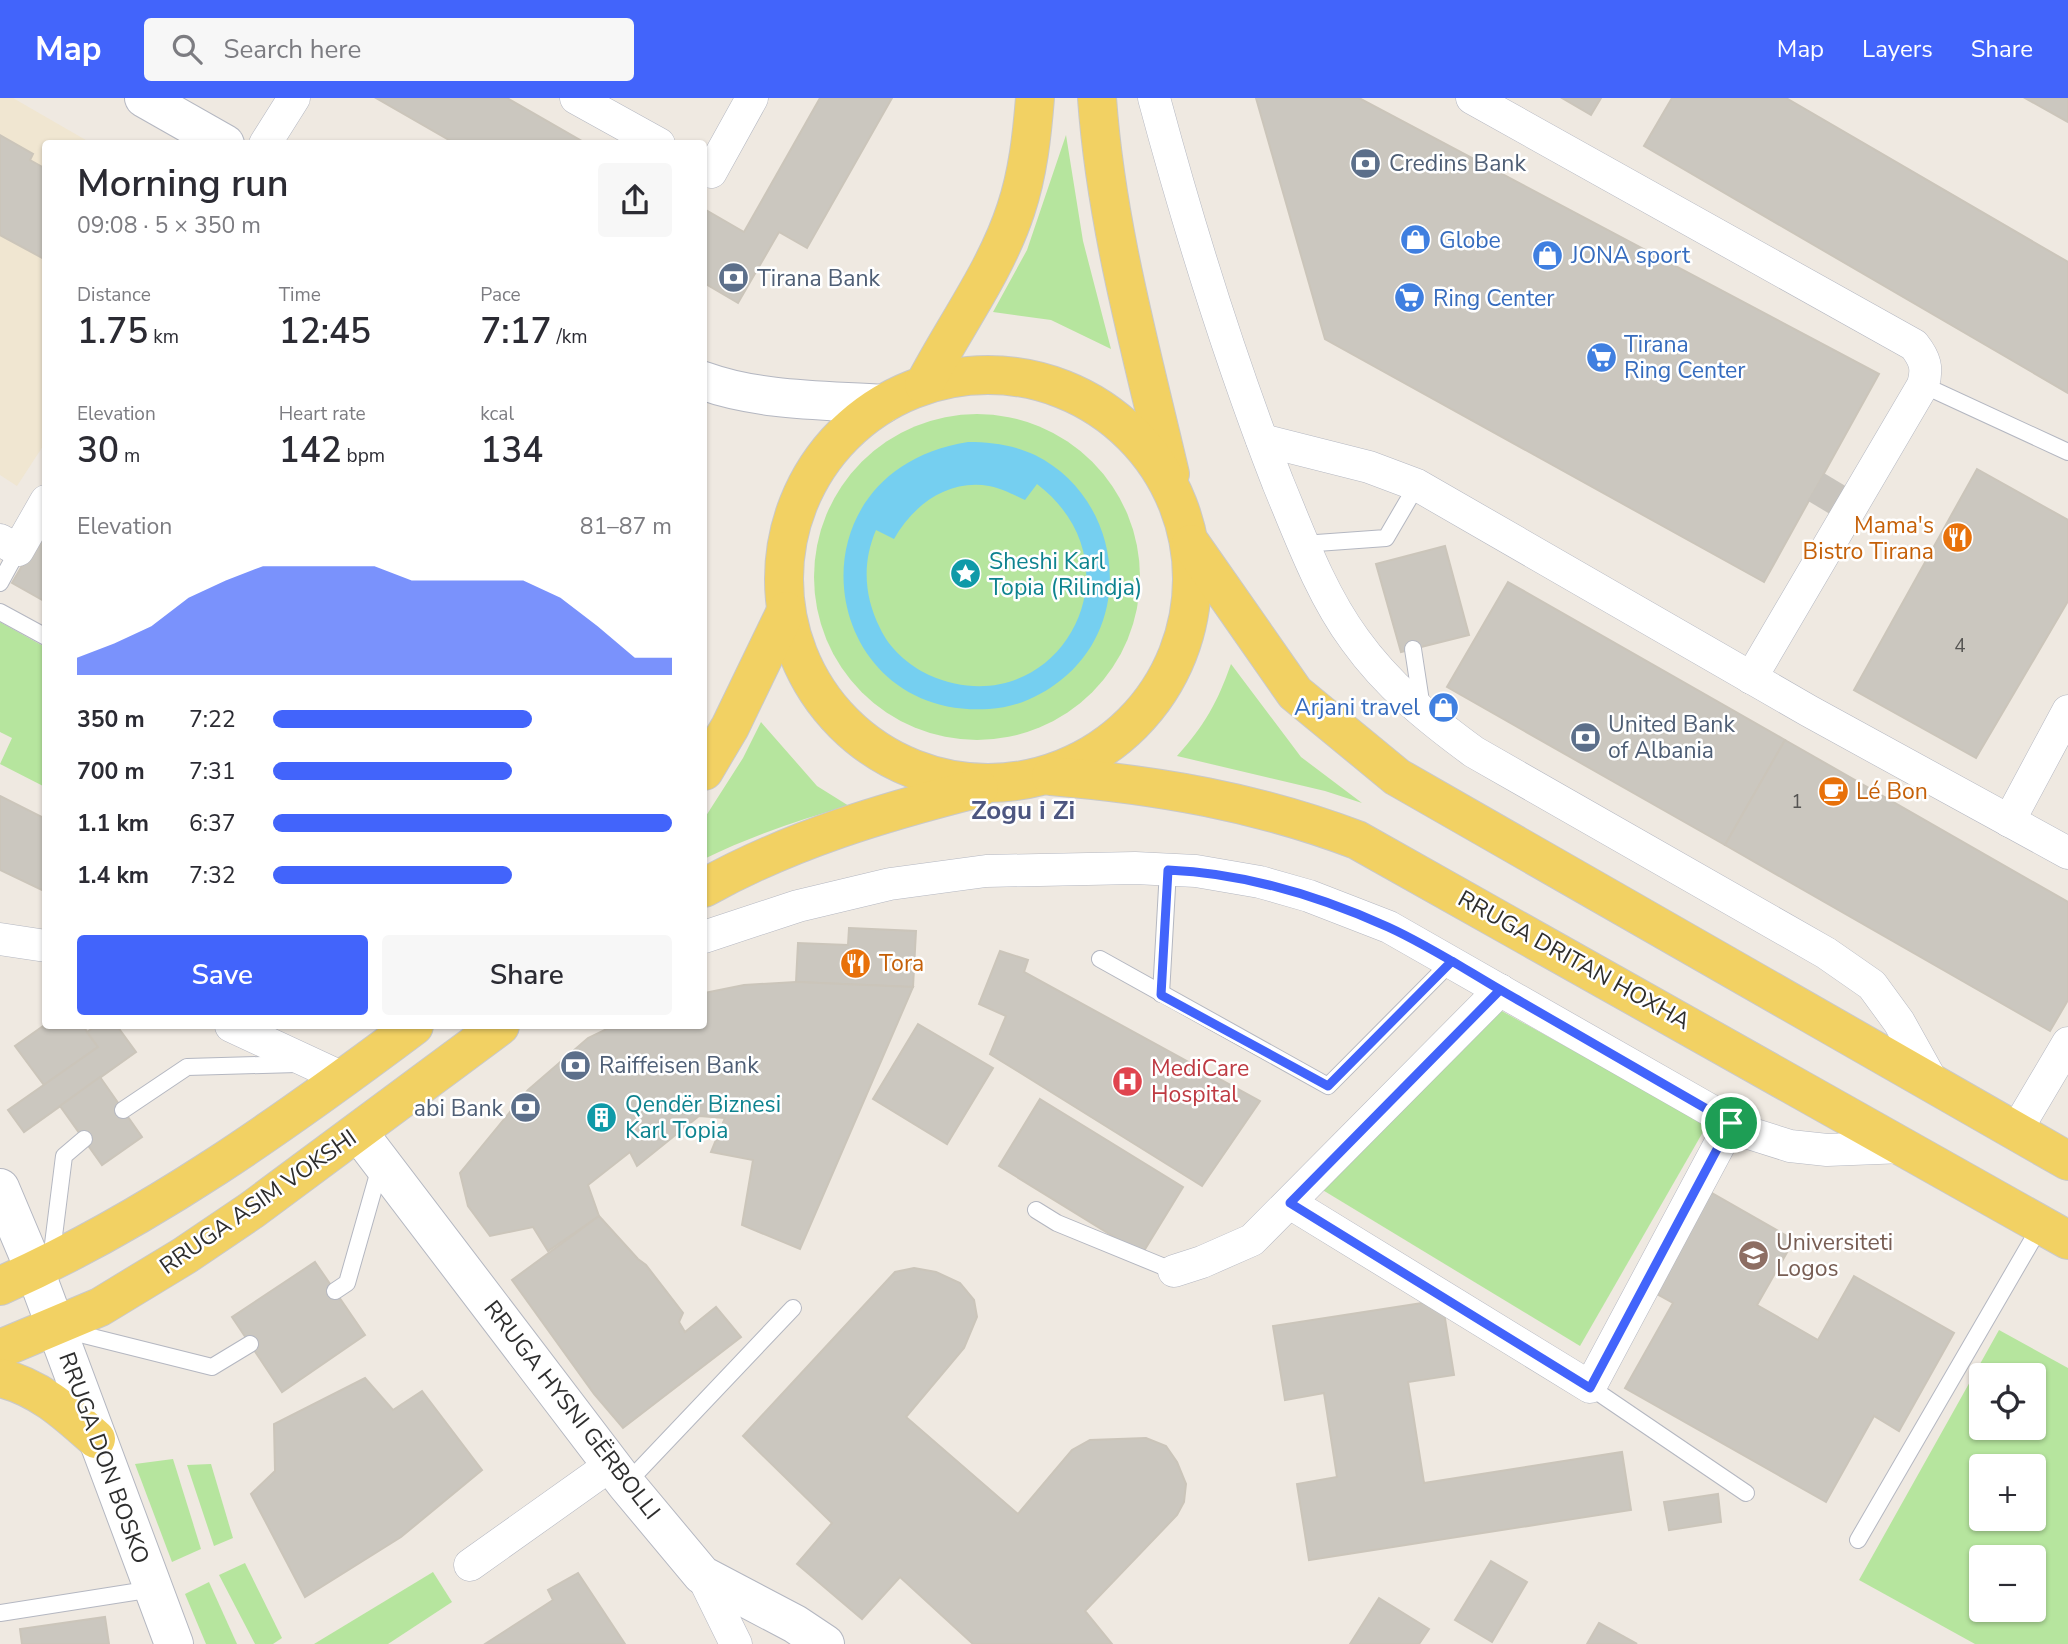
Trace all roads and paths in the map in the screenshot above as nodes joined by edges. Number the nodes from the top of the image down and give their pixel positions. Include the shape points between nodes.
1 (144, 98) edge
2 (294, 98) edge
3 (576, 98) edge
4 (752, 98) edge
5 (1035, 98) edge
6 (1097, 98) edge
7 (1154, 98) edge
8 (1472, 98) edge
9 (218, 140) edge
10 (268, 140) edge
11 (652, 140) edge
12 (707, 170) edge
13 (707, 381) edge
14 (924, 385) junction
15 (1923, 385) junction
16 (883, 404) junction
17 (1262, 440) junction
18 (2068, 452) edge
19 (1417, 485) junction
20 (1175, 493) junction
21 (42, 506) edge
22 (1191, 544) junction
23 (1303, 544) junction
24 (9, 545) edge
25 (0, 583) edge
26 (786, 611) junction
27 (0, 612) edge
28 (42, 635) edge
29 (1413, 649) dead end
30 (1751, 678) junction
31 (2068, 711) edge
32 (1423, 714) junction
33 (707, 766) edge
34 (1045, 776) junction
35 (999, 783) junction
36 (2009, 821) junction
37 (2068, 853) edge
38 (1168, 870) junction
39 (707, 887) edge
40 (707, 936) edge
41 (0, 939) edge
42 (42, 945) edge
43 (1100, 959) dead end
44 (1452, 961) junction
45 (1500, 990) junction
46 (1161, 995) junction
47 (237, 1029) edge
48 (408, 1029) edge
49 (496, 1029) edge
50 (2068, 1043) edge
51 (328, 1071) junction
52 (1933, 1083) junction
53 (122, 1110) dead end
54 (1731, 1123) junction
55 (2016, 1131) junction
56 (358, 1132) junction
57 (83, 1139) dead end
58 (1904, 1147) junction
59 (2068, 1161) edge
60 (381, 1165) junction
61 (0, 1188) edge
62 (1290, 1203) junction
63 (1036, 1210) dead end
64 (2055, 1232) edge
65 (43, 1267) junction
66 (1174, 1271) joint
67 (0, 1286) edge
68 (335, 1291) dead end
69 (793, 1308) dead end
70 (55, 1327) junction
71 (250, 1345) dead end
72 (0, 1349) edge
73 (0, 1378) edge
74 (1590, 1388) junction
75 (96, 1438) junction
76 (619, 1474) junction
77 (1746, 1493) dead end
78 (1858, 1540) dead end
79 (470, 1564) dead end
80 (702, 1575) junction
81 (153, 1589) junction
82 (0, 1613) edge
83 (174, 1644) edge
84 (736, 1644) edge
85 (825, 1644) edge

1 - 9 main road
2 - 10 street
3 - 11 street
4 - 12 street via 711,172
5 - 14 main road via 1032,140 1016,209
6 - 20 main road via 1124,278
7 - 17 street via 1201,263
8 - 15 street via 1914,345 1924,358
13 - 16 main road via 742,391
14 - 16 main road
14 - 20 main road via 973,375 1022,378 1070,391 1113,416 1149,451
15 - 18 lane
15 - 30 street
16 - 26 main road via 845,433 814,470 794,514 784,561
17 - 19 street via 1369,467
17 - 23 street
19 - 23 lane via 1386,538
19 - 30 street
20 - 22 main road
21 - 24 street
22 - 34 main road via 1193,593 1184,642 1163,688 1131,726 1092,756
22 - 52 main road via 1295,693 1397,778
23 - 32 street via 1353,639 1386,680
24 - 25 lane
26 - 33 main road
26 - 35 main road via 799,659 824,702 859,738 901,765 948,780
27 - 28 lane
29 - 32 lane
30 - 36 street
31 - 36 street
32 - 52 street via 1474,752 1826,953 1872,985
34 - 35 main road
34 - 58 main road, RRUGA DRITAN HOXHA via 1163,787 1299,818 1357,840
35 - 39 main road via 841,828 791,846
36 - 37 street
38 - 40 street via 986,871 914,880 798,906
38 - 44 street via 1260,882 1309,896 1389,927
38 - 46 lane
41 - 42 street
43 - 46 lane
44 - 45 street
44 - 46 lane via 1328,1086
45 - 54 street
45 - 62 street
47 - 51 street
48 - 51 main road
49 - 56 main road, RRUGA ASIM VOKSHI
50 - 55 street
51 - 53 lane via 187,1067
51 - 65 main road via 156,1206
52 - 55 main road
54 - 58 street via 1790,1146 1827,1150
54 - 74 street
55 - 59 main road
56 - 60 main road, RRUGA HYSNI GËRBOLLI
56 - 70 main road, RRUGA ASIM VOKSHI via 184,1256 100,1307
57 - 65 lane via 64,1156
58 - 64 main road, RRUGA DRITAN HOXHA
60 - 68 lane via 346,1283
60 - 76 main road, RRUGA HYSNI GËRBOLLI
61 - 65 main road, RRUGA DON BOSKO
62 - 66 street via 1252,1240
62 - 74 street
63 - 66 lane via 1056,1223
64 - 78 lane
65 - 67 main road
65 - 70 main road, RRUGA DON BOSKO
69 - 76 lane
70 - 71 lane via 212,1367
70 - 72 main road, RRUGA ASIM VOKSHI
70 - 75 main road, RRUGA DON BOSKO
73 - 75 main road via 50,1400
74 - 77 lane
75 - 81 main road, RRUGA DON BOSKO
76 - 79 street
76 - 80 main road, RRUGA HYSNI GËRBOLLI
80 - 84 street
80 - 85 main road, RRUGA HYSNI GËRBOLLI
81 - 82 lane
81 - 83 main road, RRUGA DON BOSKO

